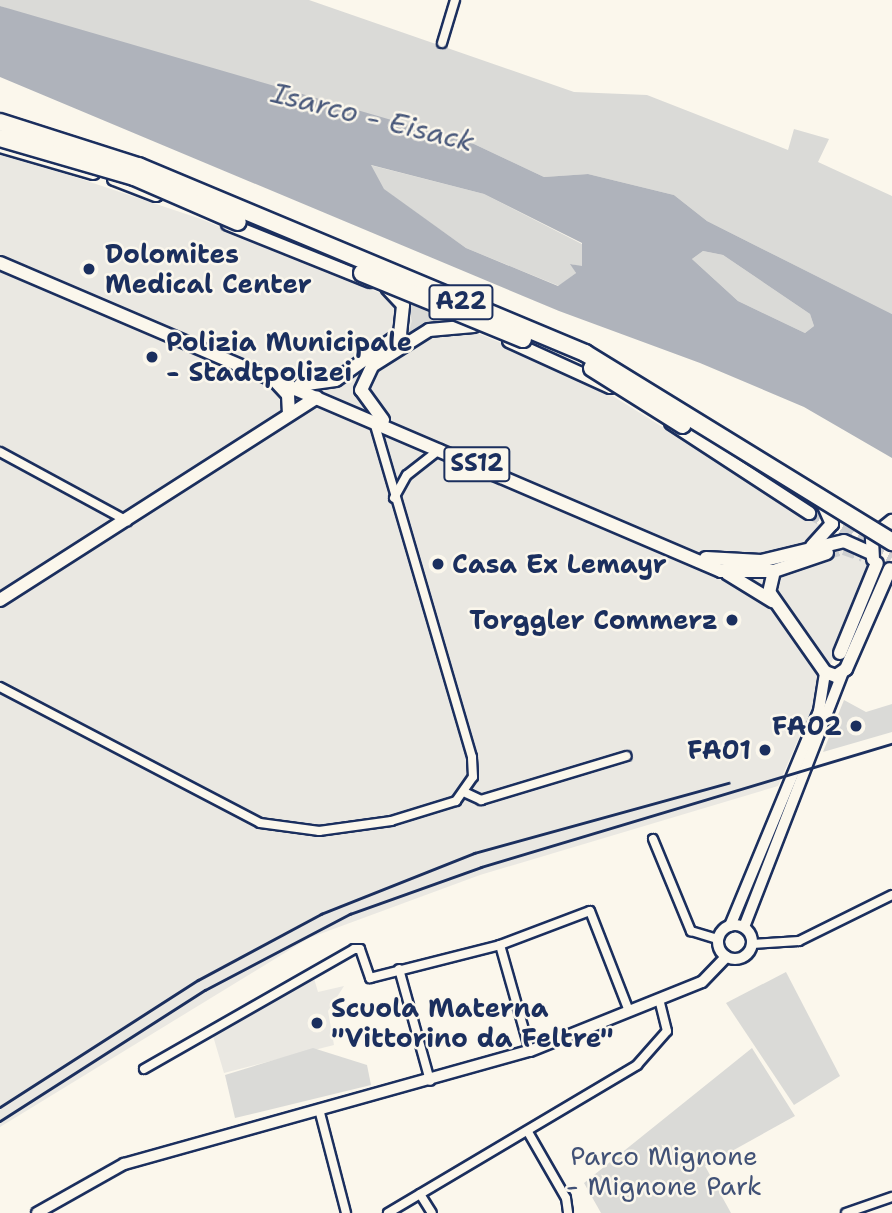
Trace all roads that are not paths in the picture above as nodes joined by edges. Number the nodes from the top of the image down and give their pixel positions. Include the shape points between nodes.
1 (455, 0) edge
2 (442, 43) dead end
3 (0, 122) edge
4 (0, 138) edge
5 (0, 146) edge
6 (0, 263) edge
7 (387, 288) junction
8 (474, 326) junction
9 (272, 379) junction
10 (317, 397) junction
11 (289, 414) junction
12 (374, 422) junction
13 (407, 435) junction
14 (706, 446) junction
15 (440, 449) junction
16 (0, 452) edge
17 (394, 498) junction
18 (821, 500) junction
19 (809, 513) tunnel mouth
20 (127, 521) junction
21 (888, 525) edge
22 (892, 542) edge
23 (808, 548) junction
24 (827, 553) tunnel mouth
25 (692, 556) junction
26 (874, 558) junction
27 (891, 564) edge
28 (721, 571) junction
29 (774, 571) junction
30 (0, 600) edge
31 (776, 603) junction
32 (843, 663) junction
33 (824, 666) junction
34 (0, 687) edge
35 (627, 756) dead end
36 (466, 793) junction
37 (653, 839) dead end
38 (892, 895) edge
39 (730, 926) junction
40 (744, 928) junction
41 (718, 939) junction
42 (500, 944) junction
43 (752, 944) junction
44 (726, 957) junction
45 (399, 969) junction
46 (659, 999) junction
47 (629, 1011) junction
48 (530, 1051) junction
49 (144, 1069) dead end
50 (430, 1082) junction
51 (320, 1113) junction
52 (528, 1132) junction
53 (420, 1194) junction
54 (892, 1197) edge
55 (37, 1213) edge
56 (346, 1213) edge
57 (388, 1213) edge
58 (432, 1213) edge
59 (568, 1213) edge
60 (846, 1213) edge

1 - 2 street
3 - 22 highway, A22, bridge via 138,166 585,353
4 - 27 highway, A22, bridge via 134,177 582,363
5 - 7 main road via 125,182
6 - 9 main road, SS12
7 - 8 main road
7 - 9 main road via 403,305 405,320 393,341 326,385
8 - 13 main road via 442,326 415,336 363,378 371,411
8 - 14 main road via 624,394
9 - 10 main road, SS12
9 - 11 main road via 288,395
10 - 11 main road
10 - 12 main road, SS12
11 - 20 main road
12 - 13 main road, SS12
12 - 17 street
13 - 15 main road, SS12
14 - 18 main road via 751,460
14 - 19 main road
15 - 17 street via 407,475
15 - 25 main road, SS12
16 - 20 street
17 - 36 street via 472,757
18 - 21 main road
18 - 23 main road via 832,524
20 - 30 main road
21 - 26 main road
23 - 25 main road via 761,561
23 - 26 main road via 844,541
24 - 29 main road, SS12
25 - 28 main road, SS12
26 - 27 main road
26 - 32 main road
27 - 32 main road
28 - 29 main road, SS12
28 - 31 main road
29 - 31 main road via 769,592
31 - 33 main road
32 - 33 main road
32 - 33 main road
32 - 40 street
33 - 39 street via 819,711
34 - 36 street via 260,823 319,831 391,821
35 - 36 street via 481,800
37 - 41 street via 691,931
38 - 43 street via 799,941
39 - 40 street
39 - 41 street
40 - 43 street
41 - 44 street
42 - 45 street
42 - 47 street via 590,911
42 - 48 street
43 - 44 street via 743,958
44 - 46 street via 702,982
45 - 49 street via 370,978 360,949 354,948
45 - 50 street
46 - 47 street
46 - 52 street via 667,1031 637,1065
47 - 48 street
48 - 50 street
50 - 51 street
51 - 55 street via 124,1164
51 - 56 street
52 - 53 street
52 - 59 street via 566,1198
53 - 57 street
53 - 58 street
54 - 60 street

